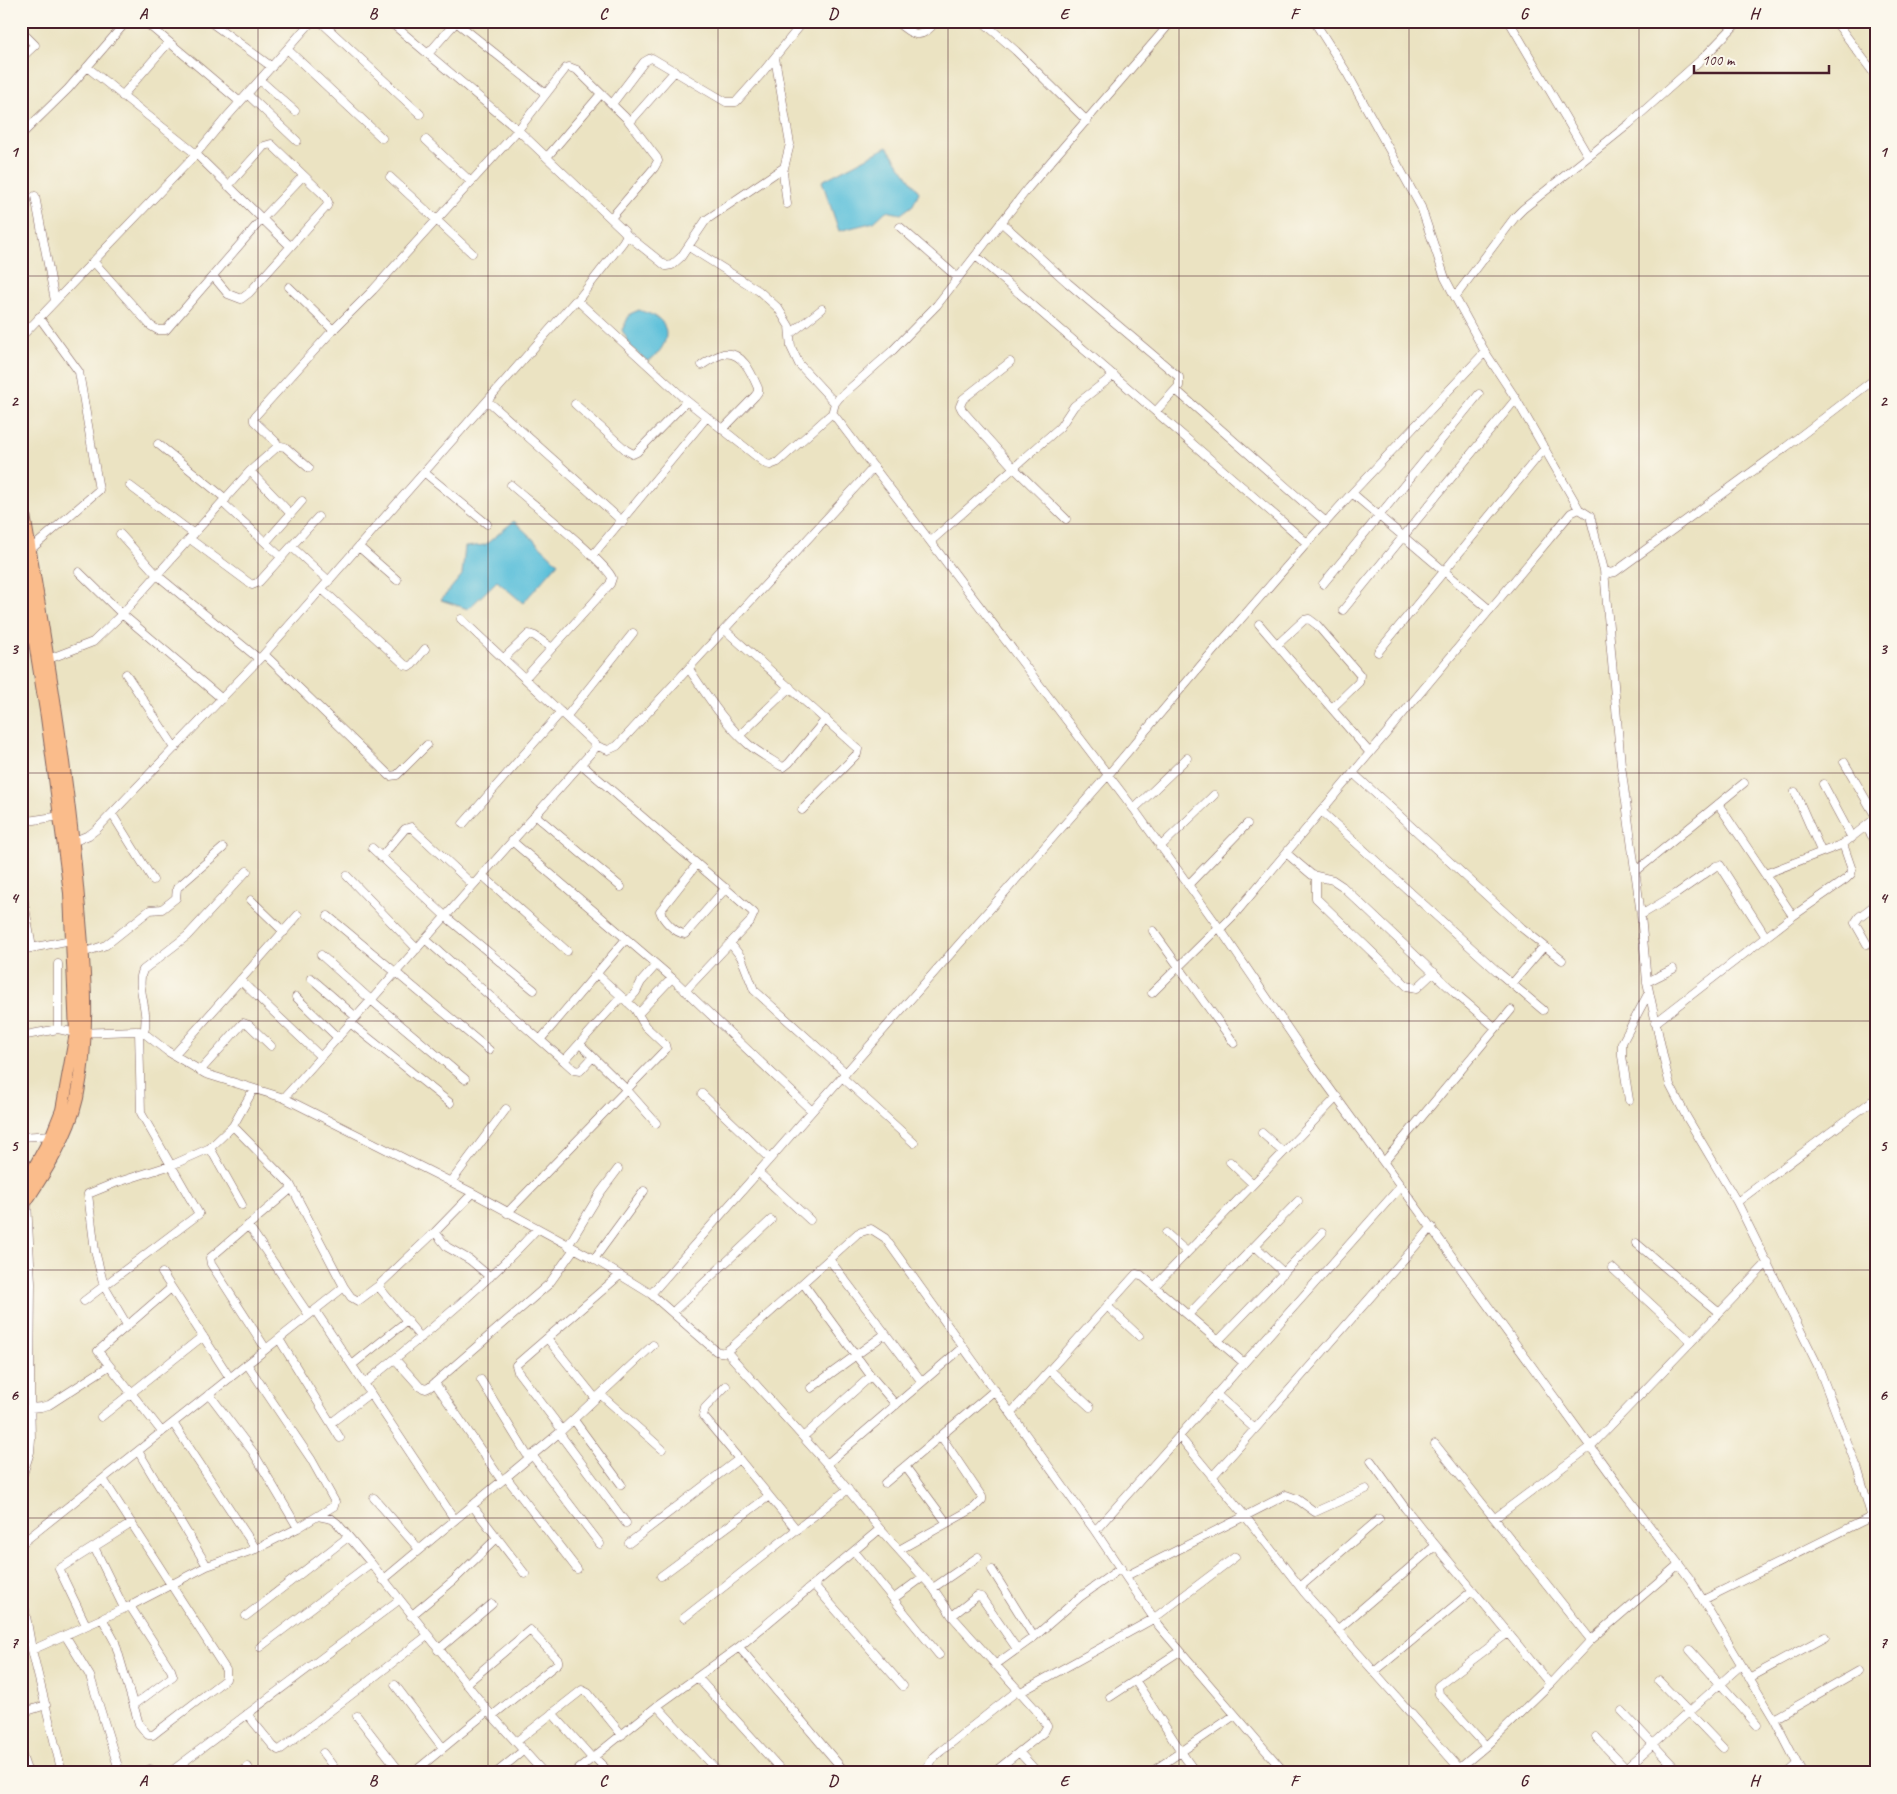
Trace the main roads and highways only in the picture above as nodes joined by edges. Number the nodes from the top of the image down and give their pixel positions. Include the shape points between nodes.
1 (21, 498) edge
2 (26, 552) edge
3 (25, 600) edge
4 (44, 661) junction
5 (52, 716) junction
6 (69, 844) junction
7 (77, 939) junction
8 (80, 1032) junction
9 (23, 1200) edge

1 - 2 main road
2 - 3 main road
2 - 4 main road
3 - 4 main road
4 - 5 main road
5 - 6 main road
5 - 6 main road via 60,816
6 - 7 main road via 70,894
7 - 8 main road
7 - 8 main road via 82,953 86,1019
8 - 9 main road via 62,1110
8 - 9 main road via 80,1077 76,1100 52,1159

